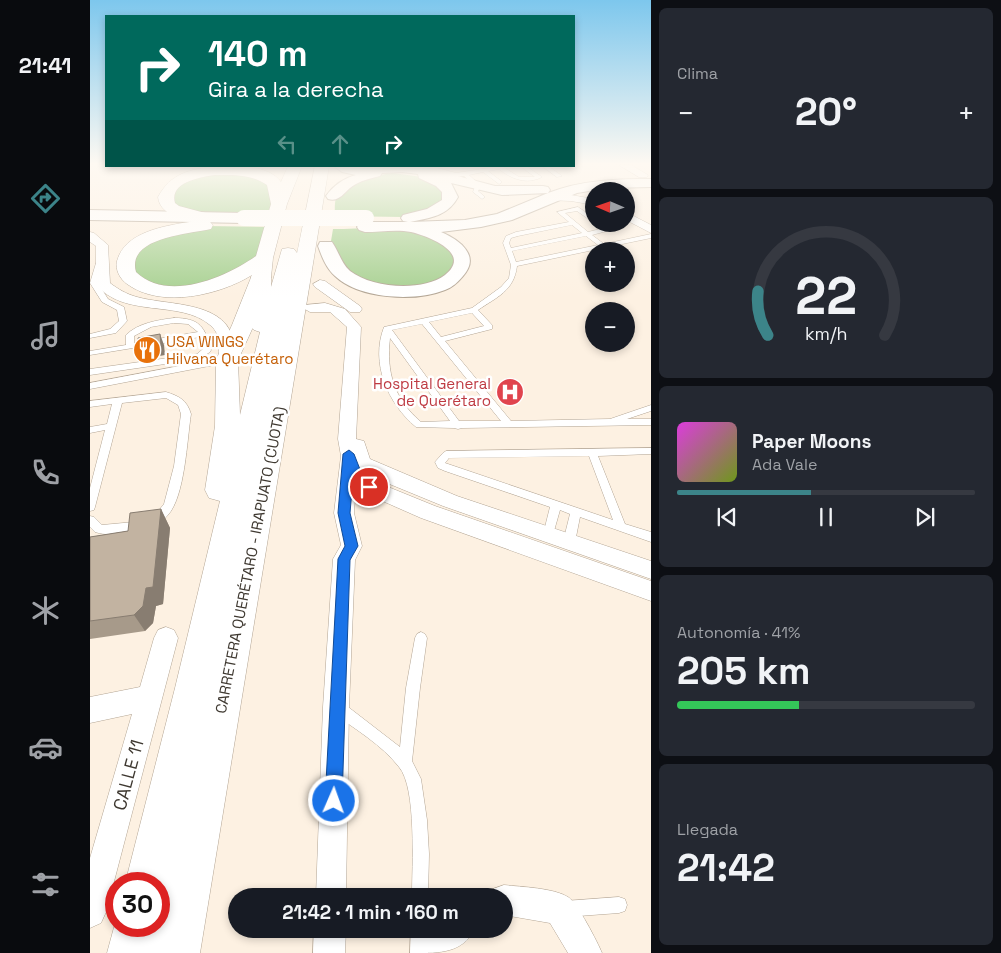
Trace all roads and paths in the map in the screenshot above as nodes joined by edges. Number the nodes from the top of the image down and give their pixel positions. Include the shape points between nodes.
1 (175, 209) edge
2 (278, 209) edge
3 (298, 209) edge
4 (314, 209) edge
5 (331, 209) edge
6 (438, 209) edge
7 (526, 209) edge
8 (575, 209) edge
9 (90, 215) edge
10 (204, 221) junction
11 (90, 222) edge
12 (635, 222) edge
13 (404, 223) junction
14 (573, 223) junction
15 (635, 227) edge
16 (598, 232) edge
17 (587, 234) junction
18 (651, 235) edge
19 (90, 236) edge
20 (598, 242) edge
21 (620, 242) edge
22 (326, 246) junction
23 (103, 250) junction
24 (509, 250) junction
25 (585, 250) edge
26 (514, 265) junction
27 (262, 267) junction
28 (320, 284) junction
29 (310, 308) junction
30 (474, 310) junction
31 (422, 320) junction
32 (387, 329) junction
33 (203, 334) junction
34 (90, 336) edge
35 (439, 340) junction
36 (290, 343) junction
37 (130, 346) junction
38 (90, 353) edge
39 (227, 360) junction
40 (90, 372) edge
41 (262, 374) junction
42 (90, 386) edge
43 (118, 400) junction
44 (90, 404) edge
45 (651, 408) edge
46 (651, 422) edge
47 (604, 423) junction
48 (510, 425) junction
49 (112, 426) junction
50 (458, 426) junction
51 (90, 430) edge
52 (352, 447) junction
53 (651, 451) edge
54 (592, 452) junction
55 (556, 506) junction
56 (90, 507) edge
57 (576, 512) junction
58 (90, 520) edge
59 (621, 527) junction
60 (548, 535) junction
61 (651, 537) edge
62 (569, 542) junction
63 (651, 570) edge
64 (651, 591) edge
65 (166, 638) dead end
66 (421, 638) dead end
67 (193, 688) junction
68 (149, 698) junction
69 (336, 707) junction
70 (90, 710) edge
71 (405, 762) junction
72 (150, 872) edge
73 (331, 888) edge
74 (420, 888) edge
75 (513, 901) edge
76 (619, 905) dead end
77 (559, 909) junction
78 (90, 912) edge
79 (135, 937) edge
80 (330, 938) edge
81 (419, 938) edge
82 (448, 938) edge
83 (131, 953) edge
84 (176, 953) edge
85 (329, 953) edge
86 (419, 953) edge
87 (429, 953) edge
88 (586, 953) edge

1 - 10 main road
2 - 27 main road
3 - 41 main road, CARRETERA QUERÉTARO - IRAPUATO (CUOTA)
4 - 36 main road, CARRETERA QUERÉTARO - IRAPUATO (CUOTA)
5 - 22 main road
6 - 13 main road
7 - 13 main road via 496,220 452,226
8 - 14 lane via 560,212
9 - 10 main road
10 - 11 main road
10 - 13 main road
10 - 27 main road via 143,242 132,250 127,260 129,275 157,289 177,291 200,289 234,278 251,268
12 - 18 street
13 - 22 main road via 452,244 462,259 460,270 432,288 385,291 363,286 346,277 335,267
14 - 17 lane
14 - 24 lane via 512,235 507,239
15 - 18 street
16 - 17 lane
17 - 20 lane
17 - 24 lane
18 - 21 lane
19 - 23 street
22 - 28 main road
23 - 34 lane via 94,283 105,300 121,310 123,321 113,331
23 - 39 street via 103,284 113,294 207,316 225,335
24 - 26 lane
25 - 26 lane
26 - 30 lane via 512,278 504,289
27 - 39 main road via 243,325
27 - 41 main road
28 - 29 main road
28 - 52 street via 355,310 363,322
29 - 36 main road
29 - 52 street via 330,306 346,316 354,327 348,439
30 - 31 lane
30 - 35 lane via 489,327
31 - 32 lane
31 - 35 lane
32 - 50 lane
32 - 50 lane via 388,382 411,419 419,425
33 - 37 lane
33 - 37 lane via 186,321 151,324 135,329 130,335
33 - 40 lane via 207,350 199,356
35 - 48 lane
36 - 84 main road, CARRETERA QUERÉTARO - IRAPUATO (CUOTA)
37 - 38 lane
39 - 42 lane
39 - 67 main road via 228,426
41 - 67 main road, CARRETERA QUERÉTARO - IRAPUATO (CUOTA)
43 - 44 lane
43 - 49 lane
43 - 58 lane via 166,395 183,403 186,414 172,500 165,513 132,528 99,530
45 - 47 lane
46 - 47 lane
47 - 48 lane
48 - 50 lane
49 - 51 lane
49 - 56 lane
52 - 60 street via 369,468 450,501
52 - 64 street via 356,474 369,487 428,512
52 - 69 street via 344,513 352,546 344,559
53 - 54 lane
54 - 55 lane via 446,455 440,462 448,468
54 - 59 lane
55 - 57 lane
55 - 60 lane
57 - 59 lane
57 - 62 lane
59 - 61 lane
60 - 62 street
62 - 63 street
65 - 68 street, CALLE 11
66 - 71 lane
67 - 72 main road, CARRETERA QUERÉTARO - IRAPUATO (CUOTA)
68 - 70 street
68 - 78 street, CALLE 11
69 - 71 lane
69 - 73 street
71 - 74 lane via 414,779 420,820
75 - 77 street
76 - 77 lane
77 - 88 street
79 - 83 main road
80 - 85 street
81 - 86 lane
82 - 87 street

